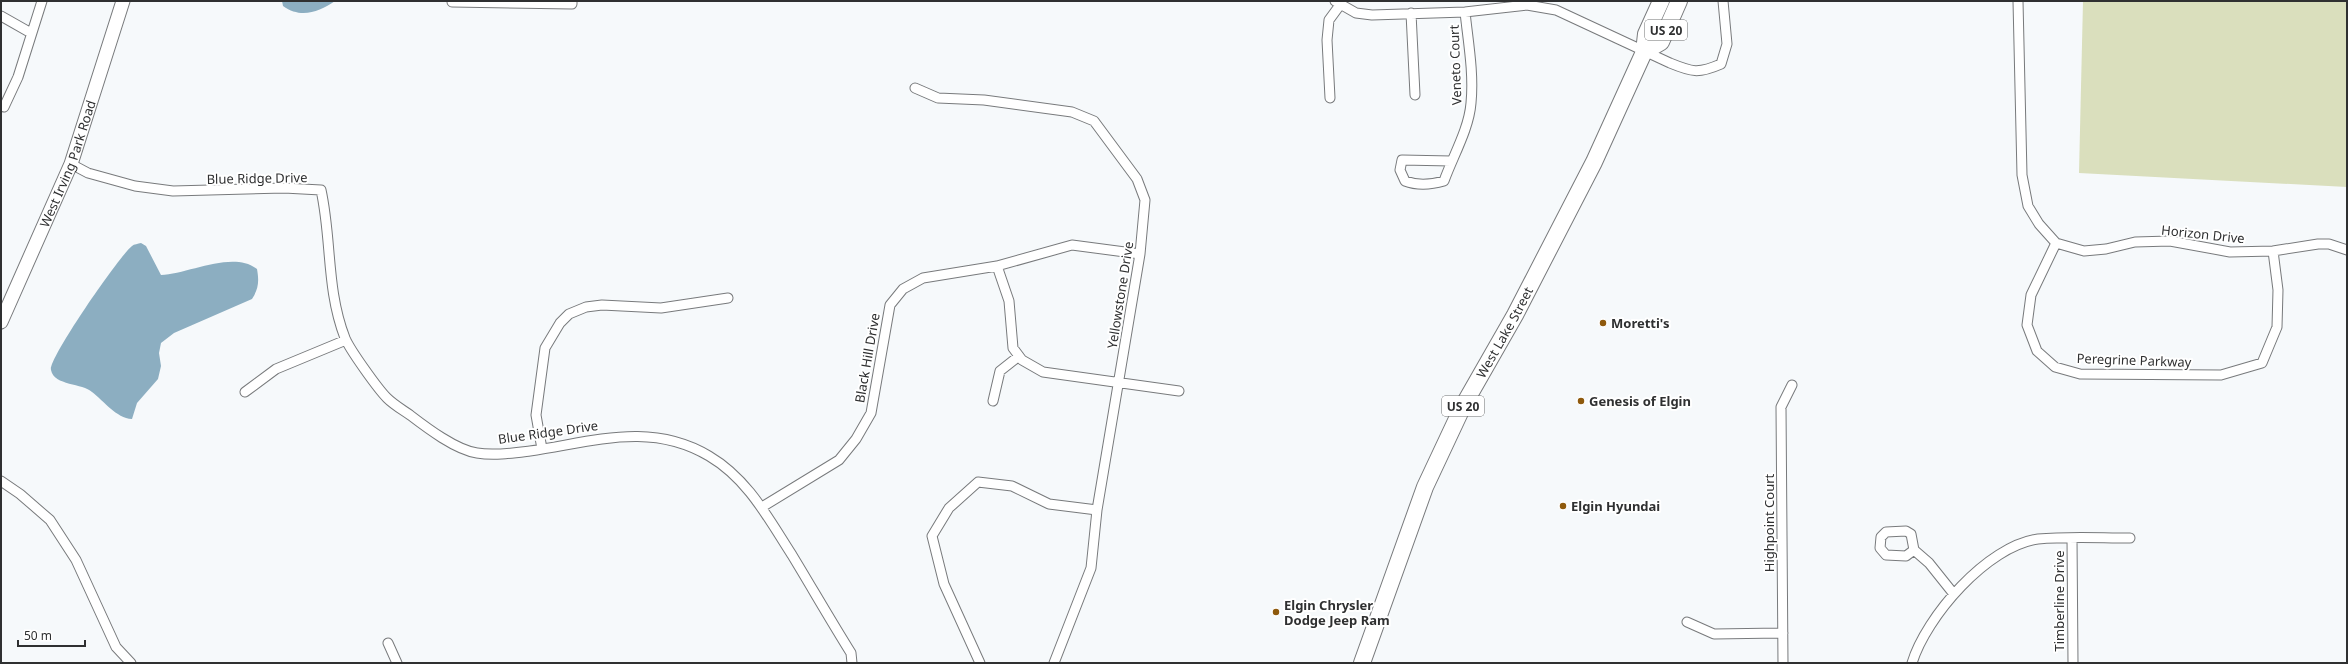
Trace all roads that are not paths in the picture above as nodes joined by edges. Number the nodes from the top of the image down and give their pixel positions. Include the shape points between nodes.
1 (42, 1) edge
2 (123, 1) edge
3 (1661, 1) edge
4 (1679, 1) edge
5 (1723, 1) edge
6 (2018, 1) edge
7 (452, 2) dead end
8 (572, 3) edge
9 (1337, 3) edge
10 (1527, 3) edge
11 (1465, 12) junction
12 (1412, 13) junction
13 (1, 16) edge
14 (31, 33) junction
15 (1644, 52) junction
16 (915, 88) dead end
17 (1415, 95) dead end
18 (1330, 98) dead end
19 (4, 107) dead end
20 (1451, 161) junction
21 (71, 164) junction
22 (2056, 242) junction
23 (2347, 250) edge
24 (2273, 251) junction
25 (1140, 254) junction
26 (997, 266) junction
27 (728, 298) dead end
28 (1, 322) edge
29 (346, 340) junction
30 (1019, 356) junction
31 (1119, 382) junction
32 (1792, 385) dead end
33 (1179, 391) dead end
34 (245, 392) dead end
35 (993, 401) dead end
36 (542, 449) junction
37 (1, 481) edge
38 (762, 507) junction
39 (1097, 510) junction
40 (2072, 538) junction
41 (2130, 538) dead end
42 (1914, 550) dead end
43 (1953, 593) junction
44 (1687, 622) dead end
45 (1783, 633) junction
46 (388, 642) dead end
47 (131, 663) edge
48 (397, 663) edge
49 (852, 663) edge
50 (980, 663) edge
51 (1054, 663) edge
52 (1362, 663) edge
53 (1783, 663) edge
54 (1912, 663) edge
55 (2072, 663) edge

1 - 14 street
2 - 21 main road, West Irving Park Road
3 - 15 highway, West Lake Street / US 20 via 1646,34
4 - 15 highway, US 20 via 1661,42
5 - 15 street via 1727,44 1721,64 1703,72 1685,69
6 - 22 street via 2022,175 2028,206 2039,224
7 - 8 street
9 - 12 street via 1356,13
9 - 18 street via 1329,20 1327,40
10 - 11 street
10 - 15 street via 1556,10
11 - 12 street
11 - 20 street, Veneto Court via 1471,103 1467,122
12 - 17 street
13 - 14 street
14 - 19 street via 18,77
15 - 52 highway, West Lake Street / US 20 via 1594,162 1463,406 1428,480
16 - 25 street, Yellowstone Drive via 938,98 984,100 1072,112 1094,121 1138,179 1145,200
20 - 20 street, Veneto Court via 1444,181 1431,184 1413,184 1405,181 1400,170 1402,160
21 - 28 main road, West Irving Park Road
21 - 29 street, Blue Ridge Drive via 88,173 135,186 173,191 284,188 321,190 328,221 332,292
22 - 24 street, Horizon Drive via 2084,251 2135,242 2170,241 2230,252
22 - 24 street, Peregrine Parkway via 2031,295 2027,324 2037,351 2055,367 2080,374 2221,375 2262,363 2277,326 2278,290
23 - 24 street, Horizon Drive via 2328,244 2318,244
25 - 26 street, Black Hill Drive via 1072,245
25 - 31 street, Yellowstone Drive
26 - 30 street via 1008,301 1013,348
26 - 38 street, Black Hill Drive via 923,278 903,289 890,305 871,413 856,439 839,460
27 - 36 street via 660,308 602,305 586,307 569,314 560,322 545,348 536,415
29 - 34 street via 276,369
29 - 36 street, Blue Ridge Drive via 387,398 437,435 476,453 512,453
30 - 31 street via 1043,372
30 - 35 street via 1000,371
31 - 33 street
31 - 39 street, Yellowstone Drive
32 - 45 street, Highpoint Court via 1781,407
36 - 38 street, Blue Ridge Drive via 610,436 665,439 689,446 721,464 740,480
37 - 47 street via 50,520 76,560 116,647
38 - 49 street, Blue Ridge Drive via 851,653
39 - 50 street via 1049,504 1012,486 978,482 949,508 932,536 944,584
39 - 51 street, Yellowstone Drive via 1091,568
40 - 41 street
40 - 43 street via 2037,539 2016,546 2000,554
40 - 55 street, Timberline Drive
42 - 43 street via 1929,563
43 - 54 street via 1918,645
44 - 45 street via 1714,634
45 - 53 street, Highpoint Court
46 - 48 street

